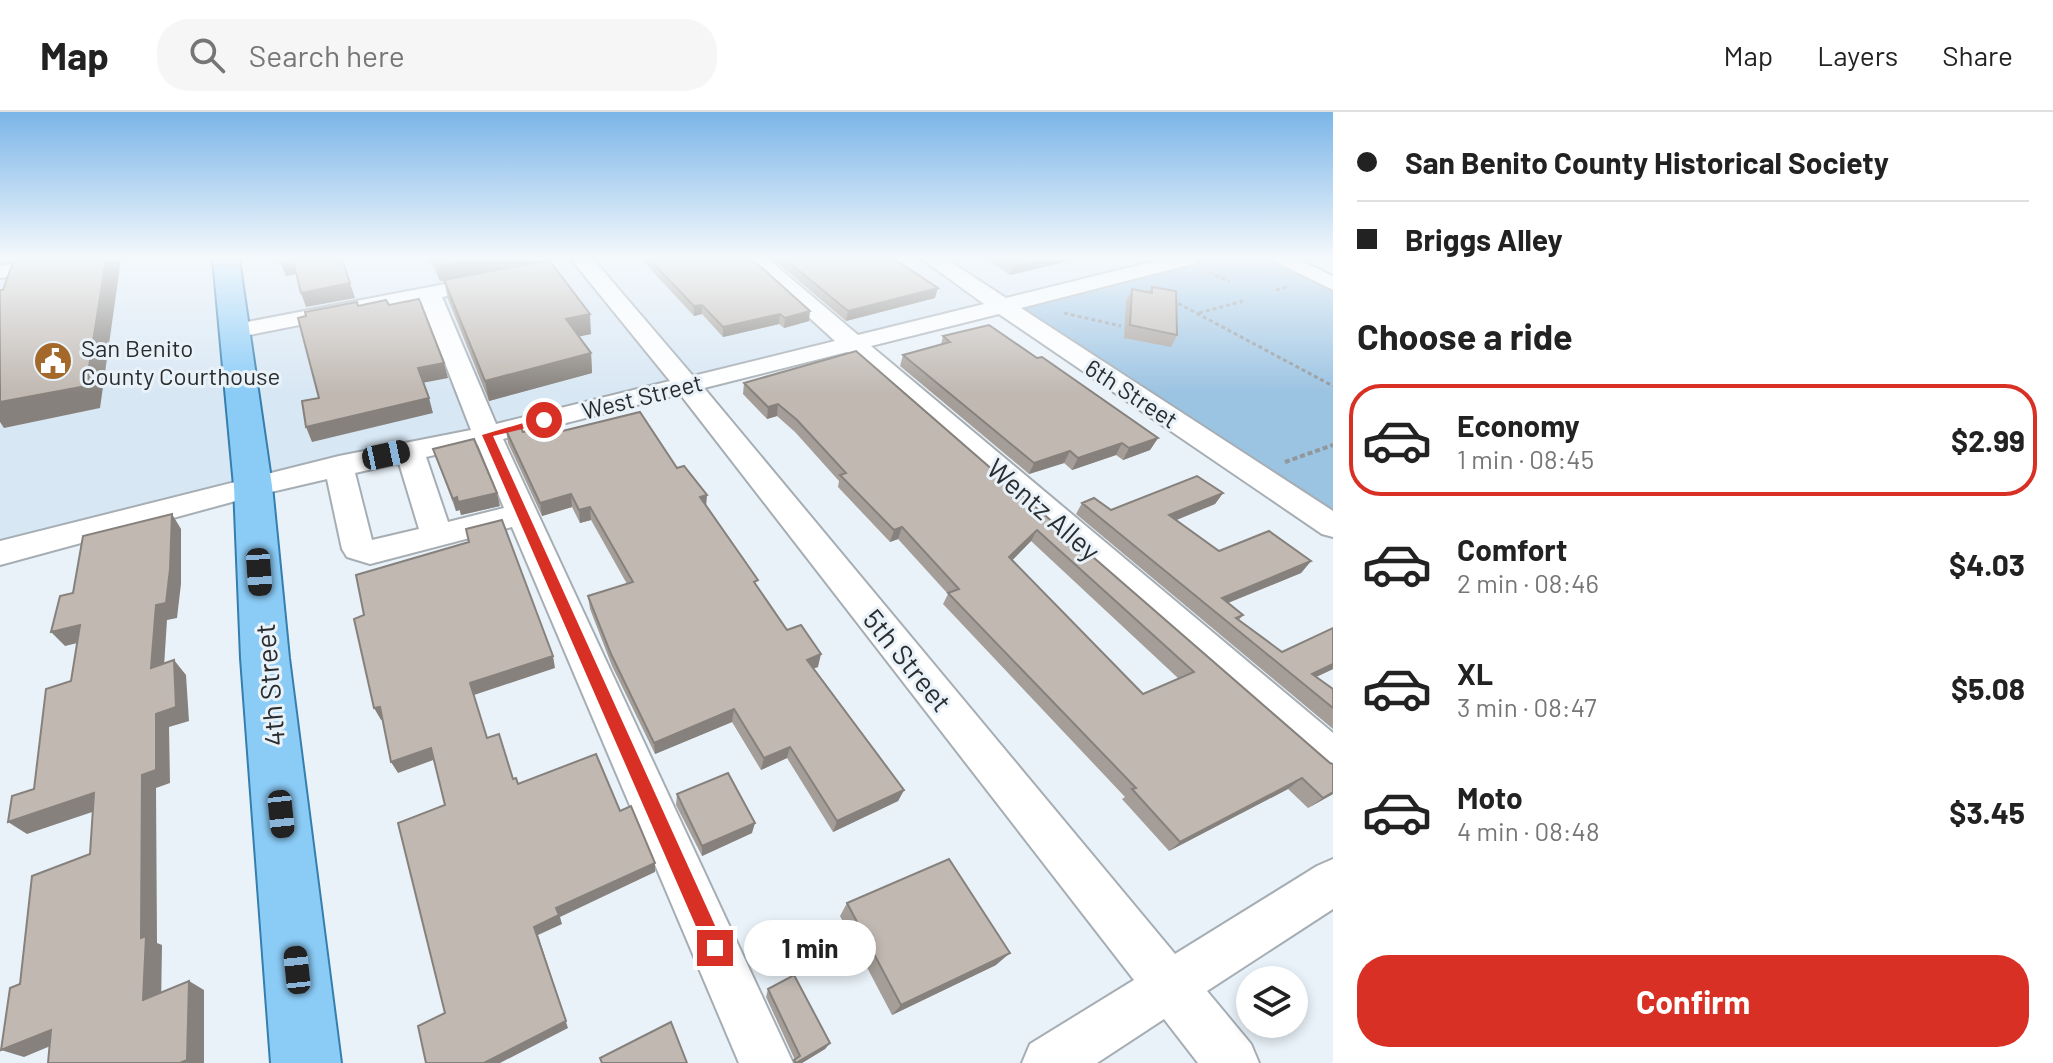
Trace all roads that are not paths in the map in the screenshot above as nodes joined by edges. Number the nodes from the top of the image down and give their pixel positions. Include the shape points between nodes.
1 (231, 303) edge
2 (376, 303) edge
3 (433, 303) edge
4 (621, 303) edge
5 (806, 303) edge
6 (1006, 303) edge
7 (999, 305) junction
8 (234, 331) junction
9 (852, 344) junction
10 (686, 385) junction
11 (487, 435) junction
12 (409, 450) junction
13 (339, 465) junction
14 (253, 486) junction
15 (522, 514) junction
16 (1333, 526) edge
17 (438, 537) junction
18 (0, 553) edge
19 (1333, 758) edge
20 (1333, 882) edge
21 (1170, 986) junction
22 (306, 1063) edge
23 (766, 1063) edge
24 (1049, 1063) edge
25 (1232, 1063) edge

1 - 8 main road, 4th Street
2 - 8 street
3 - 11 street
4 - 10 street, 5th Street
5 - 9 street, Wentz Alley
6 - 7 street, West Street
7 - 9 street, West Street
7 - 16 street, 6th Street
8 - 14 main road, 4th Street
9 - 10 street, West Street
9 - 19 street, Wentz Alley
10 - 11 street, West Street
10 - 21 street, 5th Street
11 - 12 street, West Street
11 - 15 street
12 - 13 street, West Street
12 - 17 street
13 - 14 street, West Street
13 - 17 street via 358,549 370,552
14 - 18 street, West Street
14 - 22 main road, 4th Street
15 - 17 street
15 - 23 street
20 - 21 street
21 - 24 street
21 - 25 street, 5th Street

